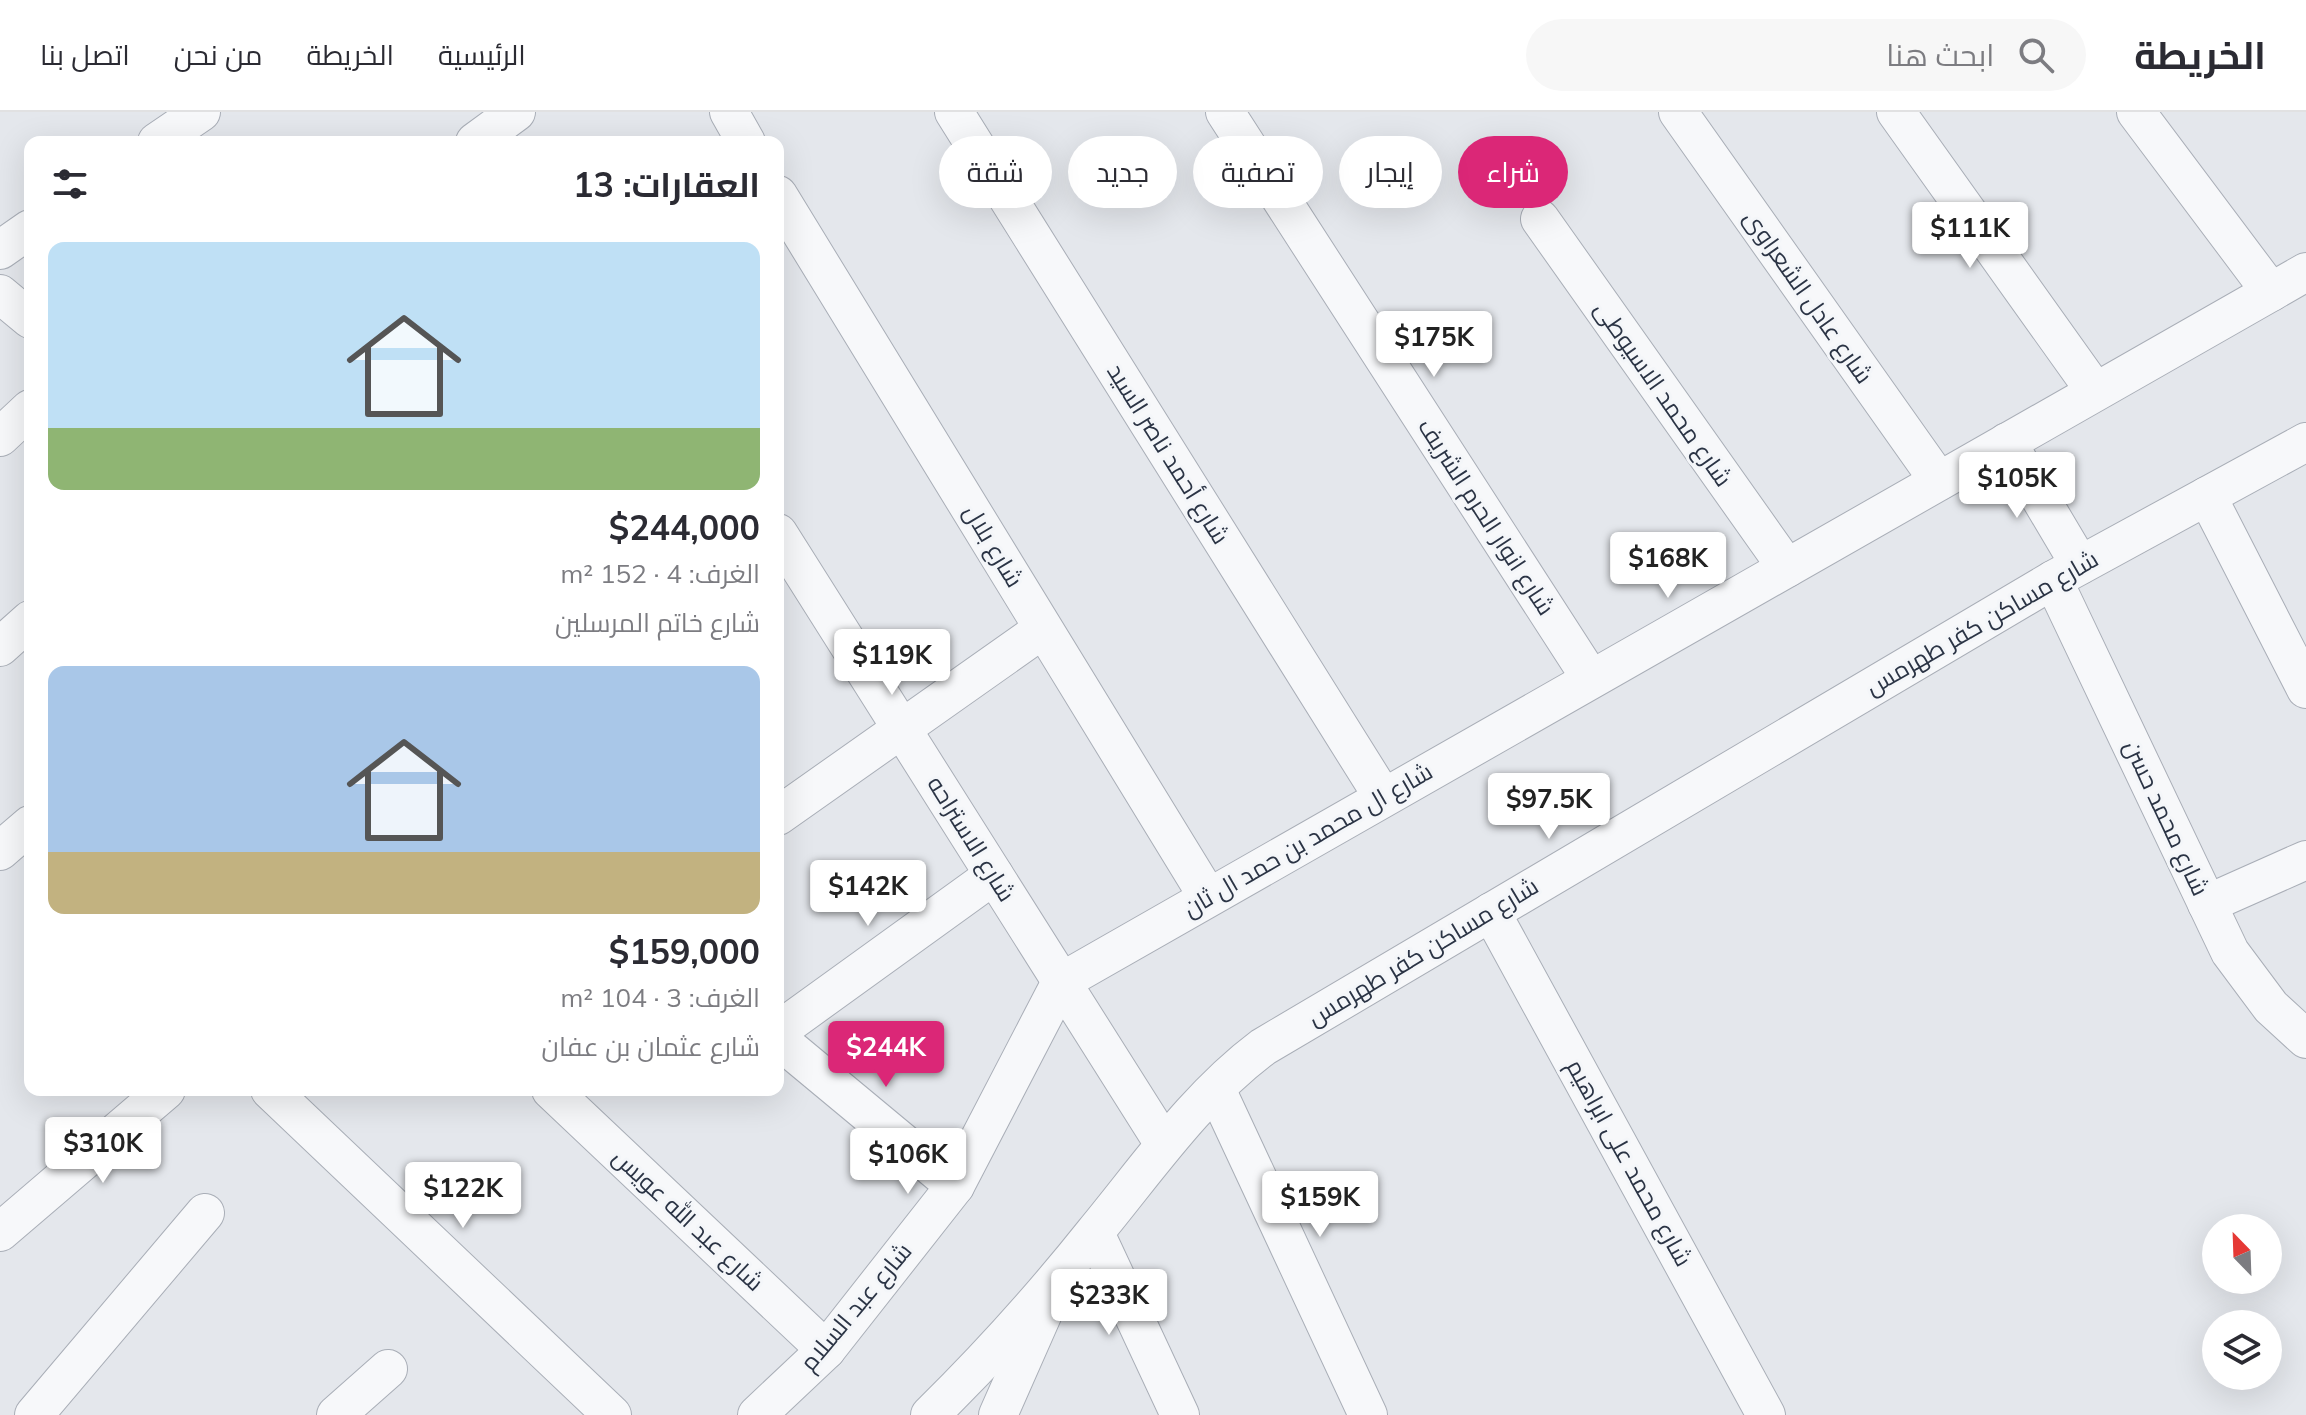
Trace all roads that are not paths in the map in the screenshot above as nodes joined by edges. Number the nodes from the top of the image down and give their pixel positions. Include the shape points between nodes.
1 (201, 112) edge
2 (729, 112) edge
3 (954, 112) edge
4 (1225, 112) edge
5 (1678, 112) edge
6 (1896, 112) edge
7 (2136, 112) edge
8 (519, 120) edge
9 (166, 136) edge
10 (487, 136) edge
11 (743, 136) edge
12 (784, 205) edge
13 (1540, 219) dead end
14 (24, 233) edge
15 (0, 250) edge
16 (2306, 272) edge
17 (2271, 292) junction
18 (0, 294) edge
19 (24, 314) edge
20 (2095, 391) junction
21 (24, 415) edge
22 (0, 437) edge
23 (2007, 442) junction
24 (2306, 442) edge
25 (1939, 481) junction
26 (2207, 496) junction
27 (784, 557) edge
28 (1787, 568) junction
29 (2067, 572) junction
30 (790, 581) edge
31 (24, 625) edge
32 (1043, 629) junction
33 (0, 647) edge
34 (1591, 679) junction
35 (2306, 689) edge
36 (901, 729) junction
37 (1383, 797) junction
38 (784, 812) edge
39 (24, 830) edge
40 (0, 851) edge
41 (2306, 860) edge
42 (994, 875) junction
43 (1208, 897) junction
44 (2207, 904) junction
45 (1491, 912) junction
46 (1061, 982) junction
47 (784, 1027) edge
48 (2306, 1039) edge
49 (784, 1044) edge
50 (1216, 1089) junction
51 (159, 1096) edge
52 (276, 1096) edge
53 (557, 1096) edge
54 (1164, 1144) junction
55 (955, 1186) junction
56 (205, 1213) dead end
57 (0, 1232) edge
58 (1095, 1233) junction
59 (1062, 1272) junction
60 (826, 1350) junction
61 (388, 1369) dead end
62 (34, 1415) edge
63 (336, 1415) edge
64 (612, 1415) edge
65 (757, 1415) edge
66 (930, 1415) edge
67 (998, 1415) edge
68 (1180, 1415) edge
69 (1368, 1415) edge
70 (1766, 1415) edge

1 - 9 street
2 - 11 street
3 - 37 street, شارع أحمد ناصر السيد
4 - 34 street, شارع انوار الحرم الشريف
5 - 25 street, شارع عادل الشعراوى
6 - 20 street
7 - 17 street
8 - 10 street
12 - 32 street, شارع بلال
13 - 28 street, شارع محمد الاسيوطى
14 - 15 street
16 - 17 street, شارع ال محمد بن حمد ال ثان
17 - 20 street, شارع ال محمد بن حمد ال ثان
18 - 19 street
20 - 23 street, شارع ال محمد بن حمد ال ثان
21 - 22 street
23 - 25 street, شارع ال محمد بن حمد ال ثان
23 - 29 street, شارع محمد حسن
24 - 26 street, شارع مساكن كفر طهرمس
25 - 28 street, شارع ال محمد بن حمد ال ثان
26 - 29 street, شارع مساكن كفر طهرمس
26 - 35 street
27 - 30 street, شارع الاستراحه
28 - 34 street, شارع ال محمد بن حمد ال ثان
29 - 44 street, شارع محمد حسن
29 - 45 street, شارع مساكن كفر طهرمس
30 - 36 street, شارع الاستراحه
31 - 33 street
32 - 36 street
32 - 43 street, شارع بلال
34 - 37 street, شارع ال محمد بن حمد ال ثان
36 - 38 street
36 - 42 street, شارع الاستراحه
37 - 43 street, شارع ال محمد بن حمد ال ثان
39 - 40 street
41 - 44 street
42 - 46 street, شارع الاستراحه
42 - 47 street
43 - 46 street, شارع ال محمد بن حمد ال ثان
44 - 48 street, شارع محمد حسن via 2242,971
45 - 50 street, شارع مساكن كفر طهرمس via 1263,1047
45 - 70 street, شارع محمد على ابراهيم
46 - 54 street, شارع الاستراحه
46 - 55 street, شارع عبد السلام
49 - 55 street
50 - 54 street, شارع مساكن كفر طهرمس
50 - 69 street
51 - 57 street
52 - 64 street
53 - 60 street, شارع عبد الله عويس
54 - 58 street, شارع مساكن كفر طهرمس
55 - 60 street, شارع عبد السلام
56 - 62 street
58 - 59 street, شارع مساكن كفر طهرمس
58 - 68 street
59 - 66 street, شارع مساكن كفر طهرمس
59 - 67 street
60 - 65 street, شارع عبد السلام
61 - 63 street

